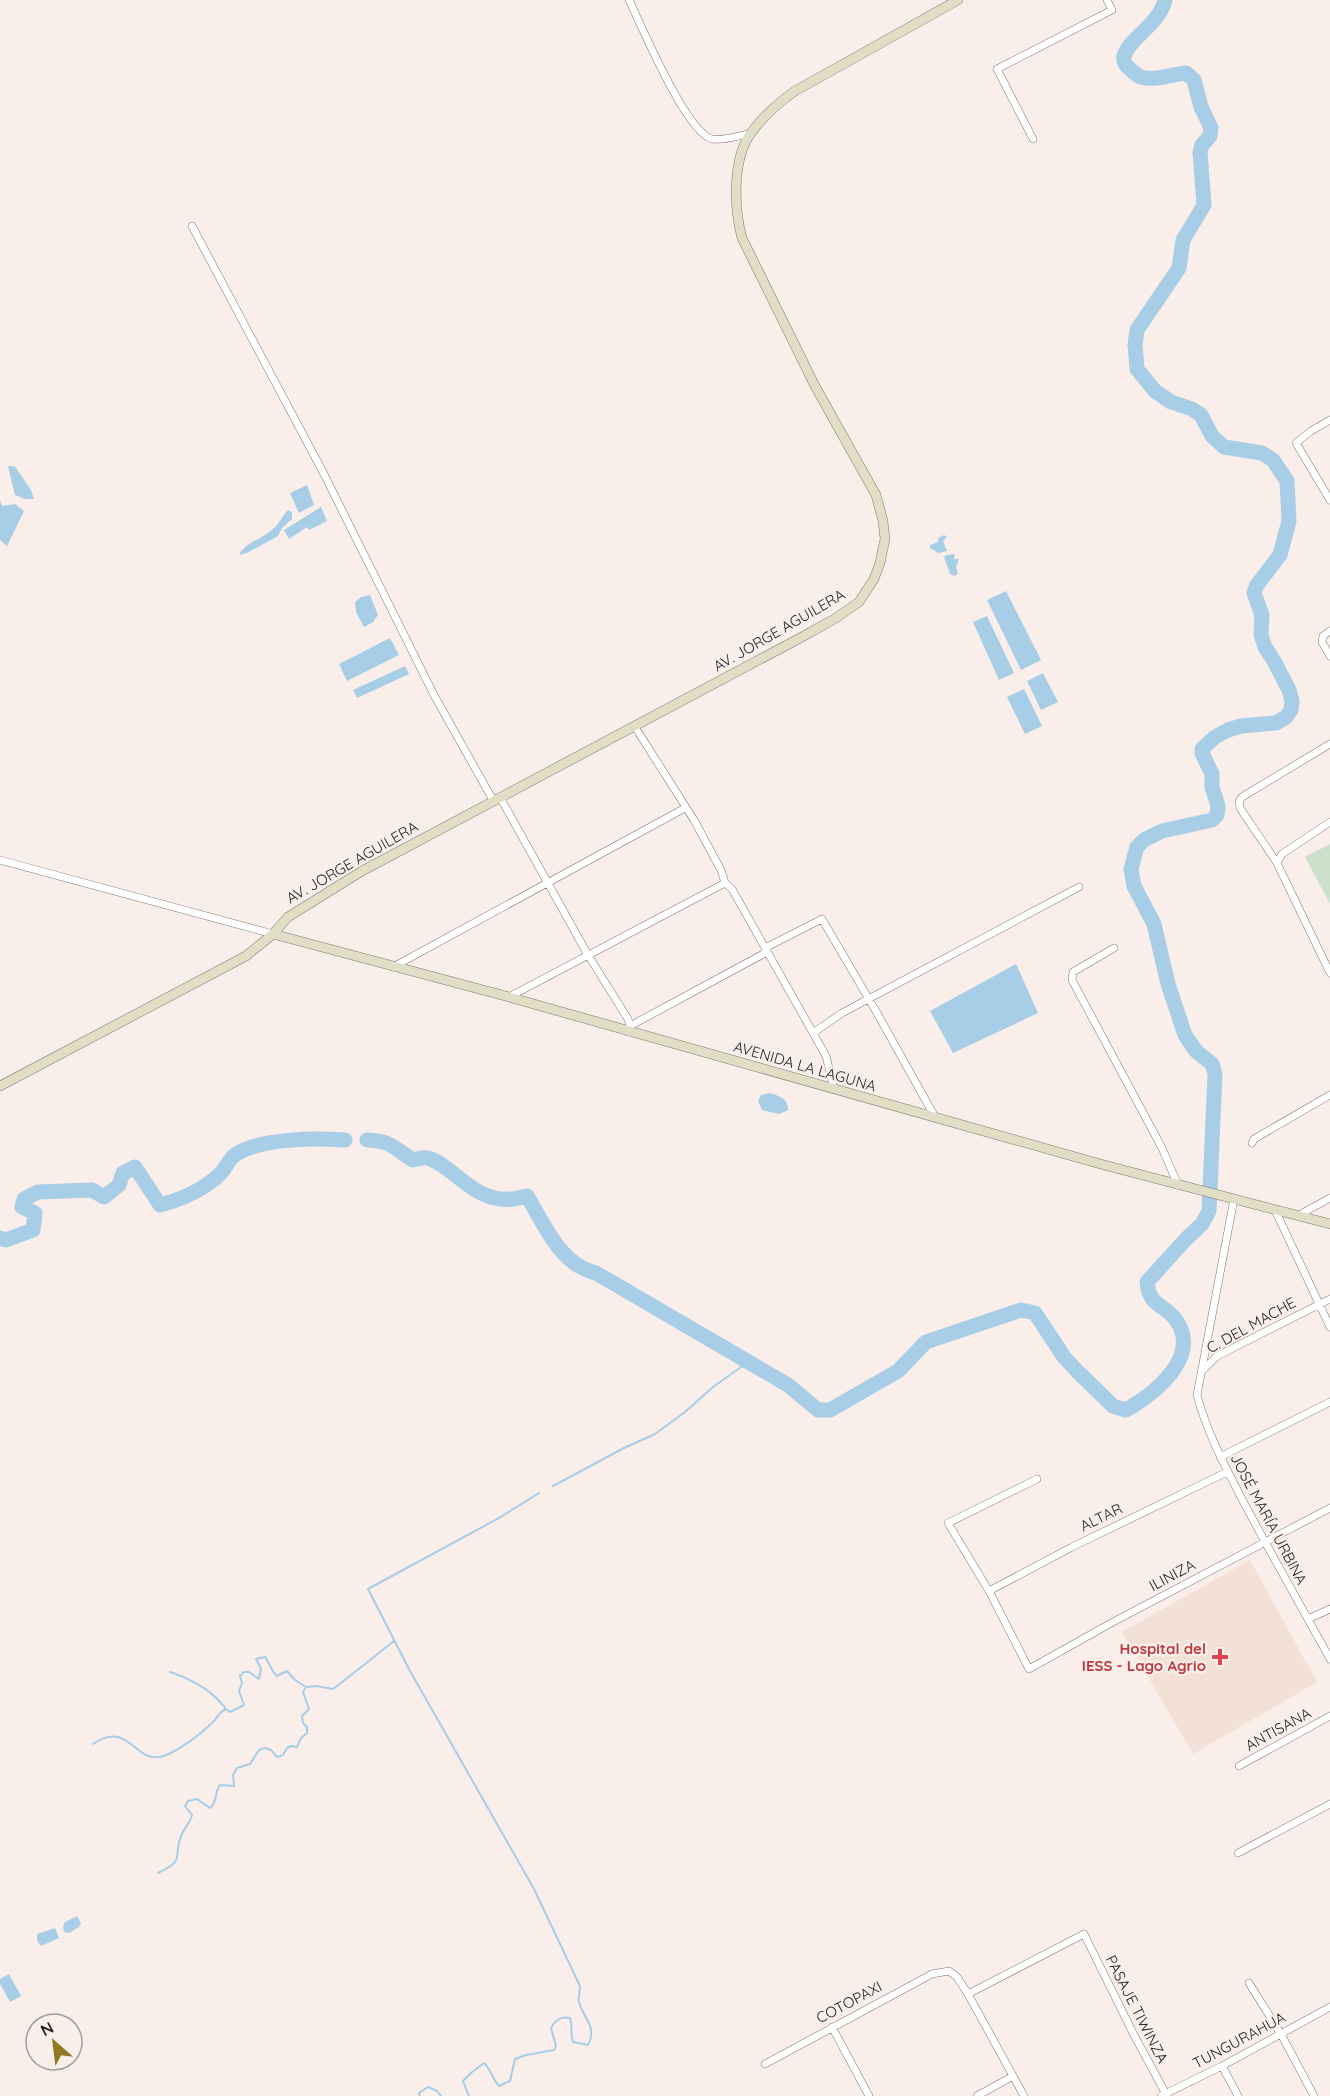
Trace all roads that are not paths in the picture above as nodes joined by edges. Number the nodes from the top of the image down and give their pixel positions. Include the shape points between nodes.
1 (629, 0) edge
2 (958, 0) edge
3 (1107, 0) edge
4 (749, 134) junction
5 (1033, 139) dead end
6 (192, 226) dead end
7 (1330, 420) edge
8 (1330, 500) edge
9 (1330, 631) edge
10 (1330, 656) edge
11 (635, 727) junction
12 (1330, 744) edge
13 (497, 800) junction
14 (685, 808) junction
15 (1330, 822) edge
16 (0, 860) edge
17 (1277, 863) junction
18 (725, 883) junction
19 (548, 884) junction
20 (1079, 886) dead end
21 (273, 934) junction
22 (1114, 948) dead end
23 (766, 950) junction
24 (588, 955) junction
25 (393, 967) junction
26 (1330, 973) edge
27 (509, 997) junction
28 (869, 1000) junction
29 (629, 1029) junction
30 (813, 1033) junction
31 (0, 1086) edge
32 (834, 1089) junction
33 (1330, 1095) edge
34 (935, 1117) junction
35 (1251, 1143) dead end
36 (1178, 1185) junction
37 (1330, 1198) edge
38 (1234, 1199) junction
39 (1275, 1210) junction
40 (1299, 1215) junction
41 (1330, 1224) edge
42 (1330, 1299) edge
43 (1318, 1304) junction
44 (1330, 1327) edge
45 (1203, 1370) junction
46 (1199, 1387) joint
47 (1330, 1402) edge
48 (1220, 1457) junction
49 (1227, 1472) junction
50 (1037, 1479) dead end
51 (1330, 1508) edge
52 (1264, 1542) junction
53 (989, 1591) junction
54 (1330, 1609) edge
55 (1308, 1619) junction
56 (1330, 1659) edge
57 (1330, 1716) edge
58 (1239, 1766) dead end
59 (1330, 1804) edge
60 (1238, 1854) dead end
61 (1249, 1983) dead end
62 (968, 1994) junction
63 (1330, 2007) edge
64 (832, 2027) junction
65 (1281, 2034) junction
66 (765, 2064) dead end
67 (1222, 2066) junction
68 (1013, 2076) junction
69 (1164, 2095) edge
70 (869, 2096) edge
71 (977, 2096) edge
72 (1024, 2096) edge
73 (1238, 2096) edge
74 (1314, 2096) edge

1 - 4 street via 684,110 700,132 718,140
2 - 4 street, AV. JORGE AGUILERA via 795,91 774,106
3 - 5 street via 1113,10 997,69
4 - 11 street, AV. JORGE AGUILERA via 739,161 737,188 737,219 742,238 815,386 876,495 885,539 874,579 859,602
6 - 13 street via 324,474 434,695
7 - 8 street via 1296,443
9 - 10 street via 1322,642
11 - 13 street, AV. JORGE AGUILERA
11 - 14 street
12 - 17 street via 1239,801
13 - 19 street
13 - 21 street, AV. JORGE AGUILERA via 362,871 288,917
14 - 18 street
14 - 19 street
15 - 17 street via 1282,854
16 - 21 street
17 - 26 street
18 - 23 street
18 - 24 street
19 - 24 street
19 - 25 street
20 - 28 street
21 - 25 street, AVENIDA LA LAGUNA
21 - 31 street, AV. JORGE AGUILERA via 246,956
22 - 36 street via 1073,972 1071,980
23 - 28 street via 822,919
23 - 29 street
23 - 30 street
24 - 27 street
24 - 29 street
25 - 27 street, AVENIDA LA LAGUNA
27 - 29 street, AVENIDA LA LAGUNA
28 - 30 street via 842,1012
28 - 34 street
29 - 32 street, AVENIDA LA LAGUNA
30 - 32 street via 826,1056
32 - 34 street, AVENIDA LA LAGUNA
33 - 35 street
34 - 36 street, AVENIDA LA LAGUNA
36 - 38 street, AVENIDA LA LAGUNA
37 - 40 street
38 - 39 street, AVENIDA LA LAGUNA
38 - 45 street
39 - 40 street, AVENIDA LA LAGUNA
39 - 43 street
40 - 41 street, AVENIDA LA LAGUNA
42 - 43 street, C. DEL MACHE
43 - 44 street
43 - 45 street, C. DEL MACHE via 1217,1356
45 - 46 street, C. DEL MACHE
46 - 48 street, JOSÉ MARÍA URBINA via 1203,1419
47 - 48 street
48 - 49 street, JOSÉ MARÍA URBINA
49 - 52 street, JOSÉ MARÍA URBINA
49 - 53 street, ALTAR
50 - 53 street via 948,1523
51 - 52 street, ILINIZA
52 - 53 street, ILINIZA via 1029,1670
52 - 55 street, JOSÉ MARÍA URBINA
54 - 55 street
55 - 56 street, JOSÉ MARÍA URBINA
57 - 58 street, ANTISANA
59 - 60 street
61 - 65 street
62 - 64 street, COTOPAXI via 949,1971 932,1974
62 - 68 street
62 - 69 street, PASAJE TIWINZA via 1084,1934
63 - 65 street, TUNGURAHUA
64 - 66 street, COTOPAXI
64 - 70 street
65 - 67 street, TUNGURAHUA
65 - 74 street
67 - 69 street, TUNGURAHUA
67 - 73 street
68 - 71 street
68 - 72 street

